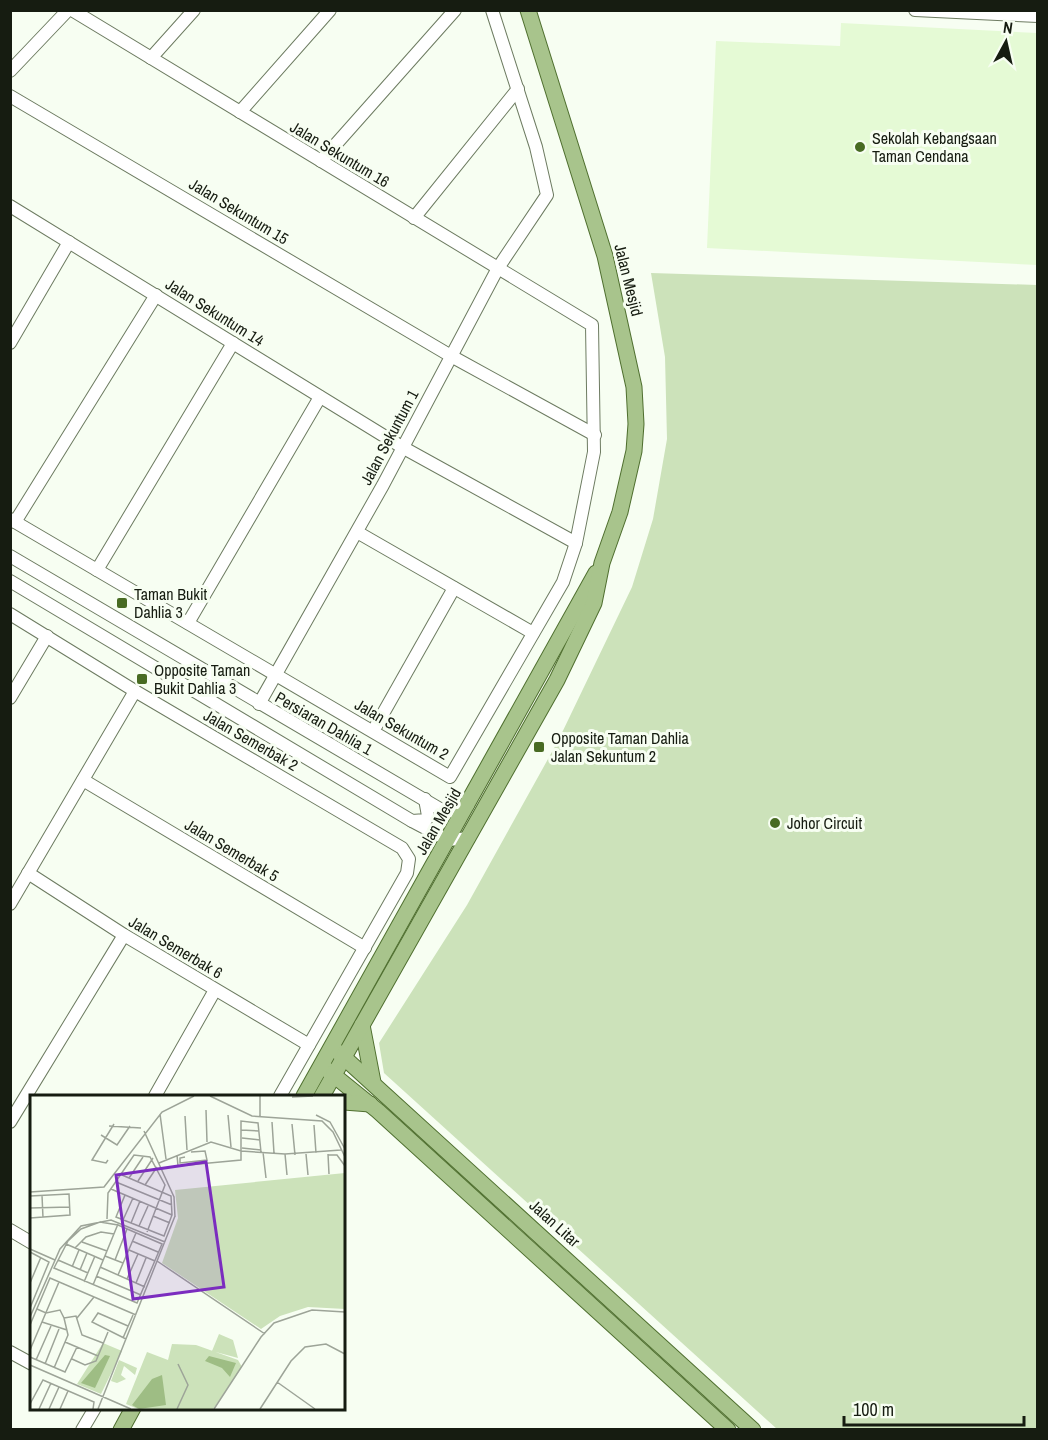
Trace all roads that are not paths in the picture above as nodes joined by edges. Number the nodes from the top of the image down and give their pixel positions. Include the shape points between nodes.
1 (70, 10) edge
2 (194, 10) edge
3 (330, 10) edge
4 (455, 10) edge
5 (492, 10) edge
6 (528, 10) edge
7 (915, 10) edge
8 (1038, 16) edge
9 (150, 58) junction
10 (10, 71) edge
11 (518, 89) junction
12 (10, 96) edge
13 (240, 112) junction
14 (321, 161) junction
15 (10, 206) edge
16 (414, 218) junction
17 (69, 242) junction
18 (498, 268) junction
19 (156, 295) junction
20 (592, 325) joint
21 (14, 329) edge
22 (10, 343) edge
23 (232, 343) junction
24 (451, 356) junction
25 (320, 397) junction
26 (595, 435) junction
27 (402, 447) junction
28 (13, 520) edge
29 (357, 532) junction
30 (576, 543) junction
31 (10, 556) edge
32 (602, 563) junction
33 (97, 570) junction
34 (10, 581) edge
35 (454, 588) junction
36 (10, 614) edge
37 (188, 623) junction
38 (533, 633) junction
39 (47, 636) junction
40 (276, 675) junction
41 (135, 691) junction
42 (10, 698) edge
43 (259, 705) junction
44 (376, 726) dead end
45 (83, 780) junction
46 (425, 799) junction
47 (469, 805) junction
48 (412, 821) junction
49 (469, 838) junction
50 (448, 840) junction
51 (28, 873) junction
52 (10, 904) edge
53 (124, 935) junction
54 (365, 948) junction
55 (215, 990) junction
56 (362, 1025) junction
57 (309, 1045) junction
58 (332, 1045) junction
59 (344, 1058) junction
60 (321, 1064) junction
61 (334, 1075) junction
62 (373, 1083) junction
63 (156, 1095) edge
64 (281, 1095) edge
65 (305, 1095) edge
66 (323, 1095) edge
67 (345, 1102) edge
68 (370, 1104) junction
69 (10, 1122) edge
70 (10, 1230) edge
71 (30, 1242) edge
72 (10, 1352) edge
73 (30, 1364) edge
74 (94, 1410) edge
75 (132, 1410) edge
76 (82, 1430) edge
77 (121, 1430) edge
78 (728, 1430) edge
79 (753, 1430) edge

1 - 9 street, Jalan Sekuntum 16
1 - 10 street
2 - 9 street
3 - 13 street
4 - 14 street
5 - 11 street
6 - 32 main road, Jalan Mesjid via 605,256 634,387 633,451 620,512
7 - 8 street
9 - 13 street, Jalan Sekuntum 16
11 - 16 street
11 - 18 street, Jalan Sekuntum 1 via 547,186 544,203
12 - 24 street, Jalan Sekuntum 15
13 - 14 street, Jalan Sekuntum 16
14 - 16 street, Jalan Sekuntum 16
15 - 17 street, Jalan Sekuntum 14
16 - 18 street, Jalan Sekuntum 16
17 - 19 street, Jalan Sekuntum 14
17 - 21 street
18 - 20 street, Jalan Sekuntum 16
18 - 24 street, Jalan Sekuntum 1
19 - 23 street, Jalan Sekuntum 14
19 - 28 street
20 - 26 street, Jalan Sekuntum 2
21 - 22 street
23 - 25 street, Jalan Sekuntum 14
23 - 33 street
24 - 26 street, Jalan Sekuntum 15
24 - 27 street, Jalan Sekuntum 1
25 - 27 street, Jalan Sekuntum 14
25 - 37 street
26 - 30 street, Jalan Sekuntum 2 via 587,498
27 - 29 street, Jalan Sekuntum 1
27 - 30 street, Jalan Sekuntum 14
28 - 33 street, Jalan Sekuntum 2
29 - 35 street
29 - 40 street, Jalan Sekuntum 1
30 - 38 street, Jalan Sekuntum 2 via 563,582
31 - 43 street, Persiaran Dahlia 1
32 - 47 main road, Jalan Mesjid
32 - 49 main road, Jalan Mesjid via 594,603 557,680
33 - 37 street, Jalan Sekuntum 2
34 - 48 street
35 - 38 street
35 - 44 street
36 - 39 street, Jalan Semerbak 2
37 - 40 street, Jalan Sekuntum 2
38 - 40 street, Jalan Sekuntum 2 via 450,777
39 - 41 street, Jalan Semerbak 2
39 - 42 street
40 - 43 street, Jalan Sekuntum 1
41 - 45 street
41 - 54 street, Jalan Semerbak 2 via 402,848 409,859 407,873
43 - 46 street, Persiaran Dahlia 1
45 - 51 street
45 - 54 street, Jalan Semerbak 5
46 - 47 street, Persiaran Dahlia 1 via 447,813
46 - 48 street via 426,820
47 - 50 main road, Jalan Mesjid
48 - 50 street
49 - 50 street
49 - 56 main road, Jalan Mesjid
50 - 58 main road, Jalan Mesjid
51 - 52 street
51 - 53 street, Jalan Semerbak 6
53 - 55 street, Jalan Semerbak 6
53 - 69 street
54 - 57 street
55 - 57 street, Jalan Semerbak 6
55 - 63 street
56 - 59 main road, Jalan Mesjid
56 - 62 main road
57 - 64 street
58 - 59 main road, Jalan Litar
58 - 60 main road, Jalan Mesjid
59 - 61 main road, Jalan Mesjid
59 - 62 main road, Jalan Litar
60 - 61 main road
60 - 65 main road, Jalan Mesjid
61 - 66 main road, Jalan Mesjid
61 - 68 main road
62 - 79 main road, Jalan Litar
67 - 68 main road
68 - 78 main road
70 - 71 street
72 - 73 street
74 - 76 street
75 - 77 main road

